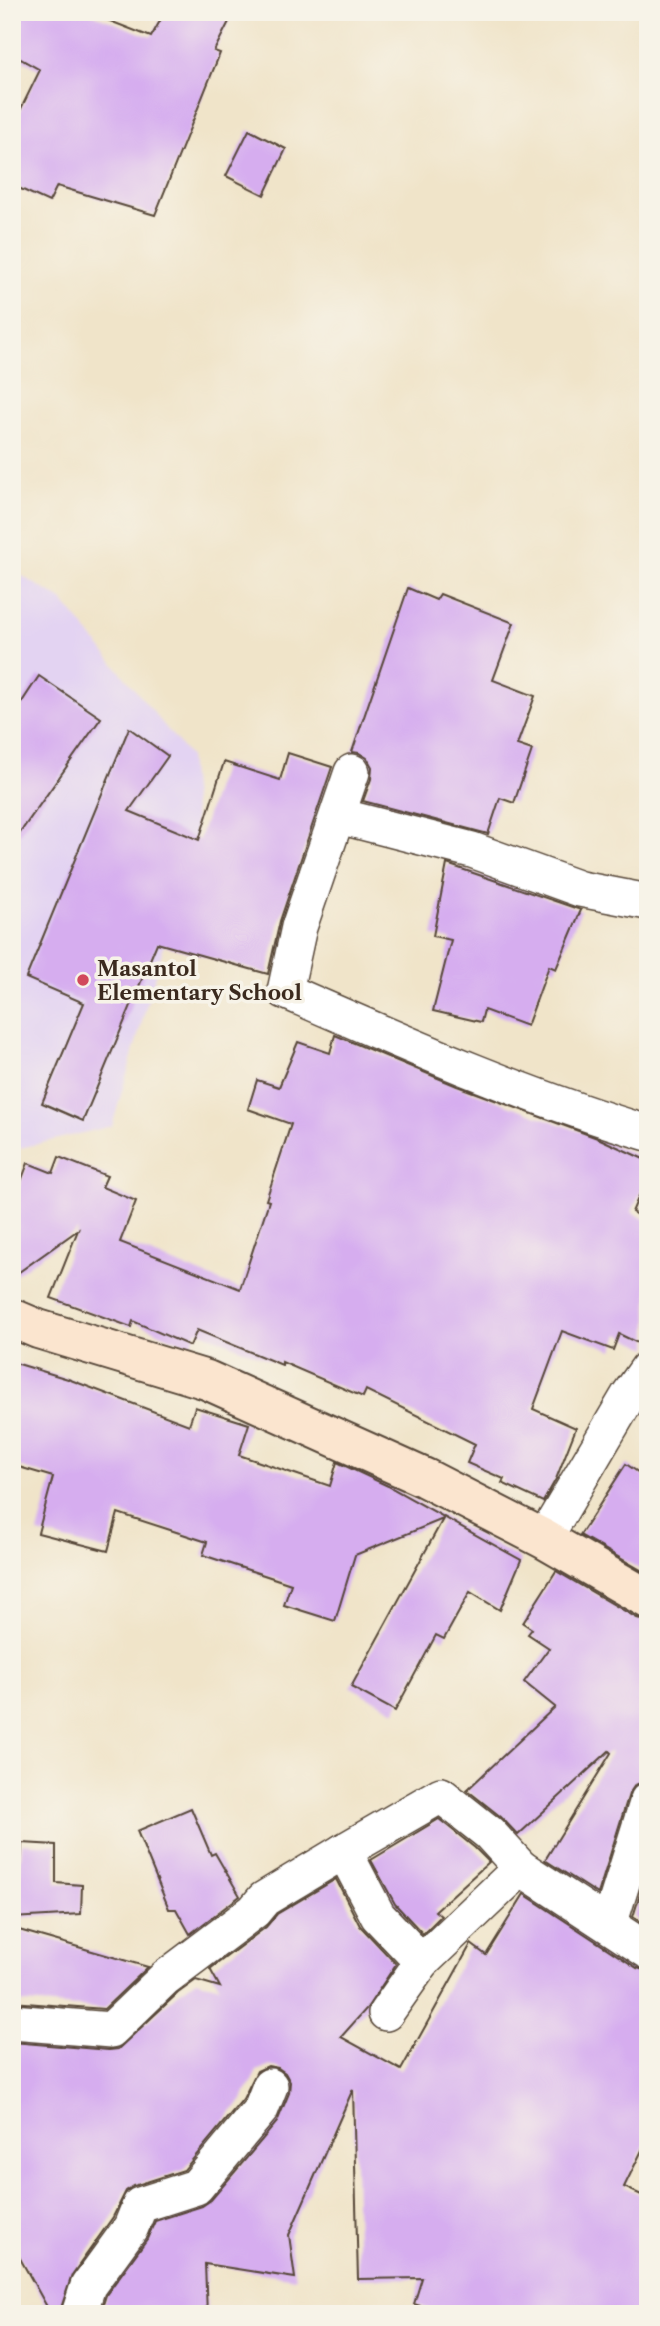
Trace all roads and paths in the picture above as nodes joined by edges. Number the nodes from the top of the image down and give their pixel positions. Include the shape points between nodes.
1 (352, 772) dead end
2 (339, 816) junction
3 (648, 902) edge
4 (648, 1133) edge
5 (12, 1318) edge
6 (648, 1368) edge
7 (544, 1539) junction
8 (648, 1599) edge
9 (648, 1800) edge
10 (344, 1851) junction
11 (521, 1868) junction
12 (609, 1925) junction
13 (648, 1951) edge
14 (422, 1962) junction
15 (386, 2013) dead end
16 (12, 2022) edge
17 (270, 2086) dead end
18 (79, 2314) edge

1 - 2 street
2 - 3 street via 472,850 580,889
2 - 4 street via 299,927 285,991 463,1068
5 - 7 main road via 207,1380 425,1478
6 - 7 street
7 - 8 main road
9 - 12 street
10 - 11 street via 441,1795 489,1833
10 - 14 street via 378,1916
10 - 16 street via 264,1899 165,1978 111,2030
11 - 12 street
11 - 14 street
12 - 13 street
14 - 15 street
17 - 18 street via 261,2109 196,2187 140,2205 131,2227 88,2286

